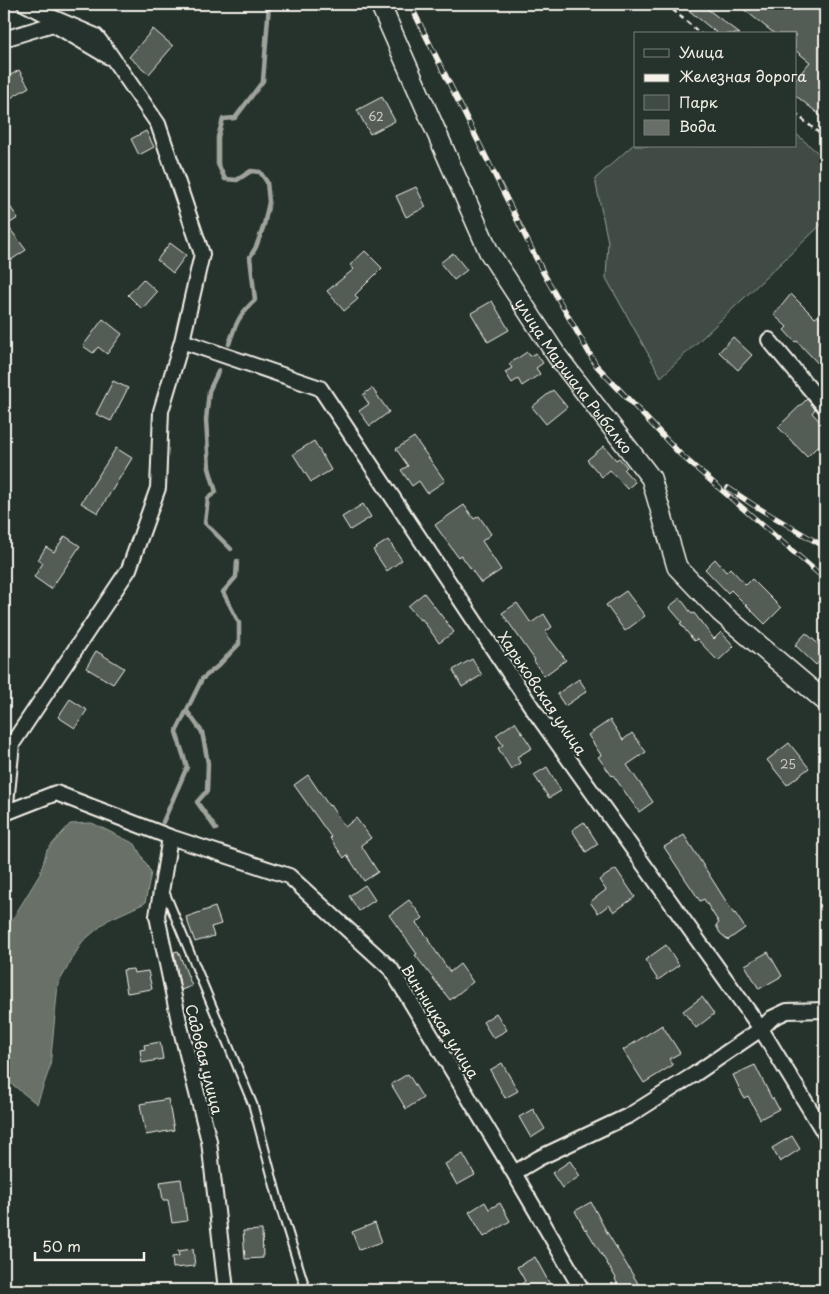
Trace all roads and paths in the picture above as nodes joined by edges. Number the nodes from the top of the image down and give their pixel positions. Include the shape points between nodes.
1 (25, 4) edge
2 (380, 4) edge
3 (666, 4) edge
4 (699, 32) edge
5 (4, 39) edge
6 (114, 60) junction
7 (796, 114) edge
8 (825, 138) edge
9 (769, 340) dead end
10 (182, 341) junction
11 (825, 407) edge
12 (825, 701) edge
13 (4, 814) edge
14 (170, 837) junction
15 (162, 885) junction
16 (825, 1010) edge
17 (760, 1029) junction
18 (825, 1134) edge
19 (514, 1172) junction
20 (226, 1290) edge
21 (306, 1290) edge
22 (582, 1290) edge

1 - 6 street via 96,36
2 - 12 street, улица Маршала Рыбалко via 489,252 557,356 651,478 677,567 720,612
3 - 4 path
5 - 6 street via 53,24
6 - 10 street via 158,124 202,254
7 - 8 path
9 - 11 street
10 - 13 street via 161,411 158,488 129,569 12,744
10 - 17 street, Харьковская улица via 320,388 533,709
13 - 14 street, Винницкая улица via 56,793
14 - 15 street, Садовая улица
14 - 19 street, Винницкая улица via 289,876 391,969
15 - 20 street, Садовая улица via 157,916 209,1141
15 - 21 lane via 253,1106
16 - 17 street via 787,1012 772,1018
17 - 18 street, Харьковская улица
17 - 19 street via 630,1115
19 - 22 street, Винницкая улица

